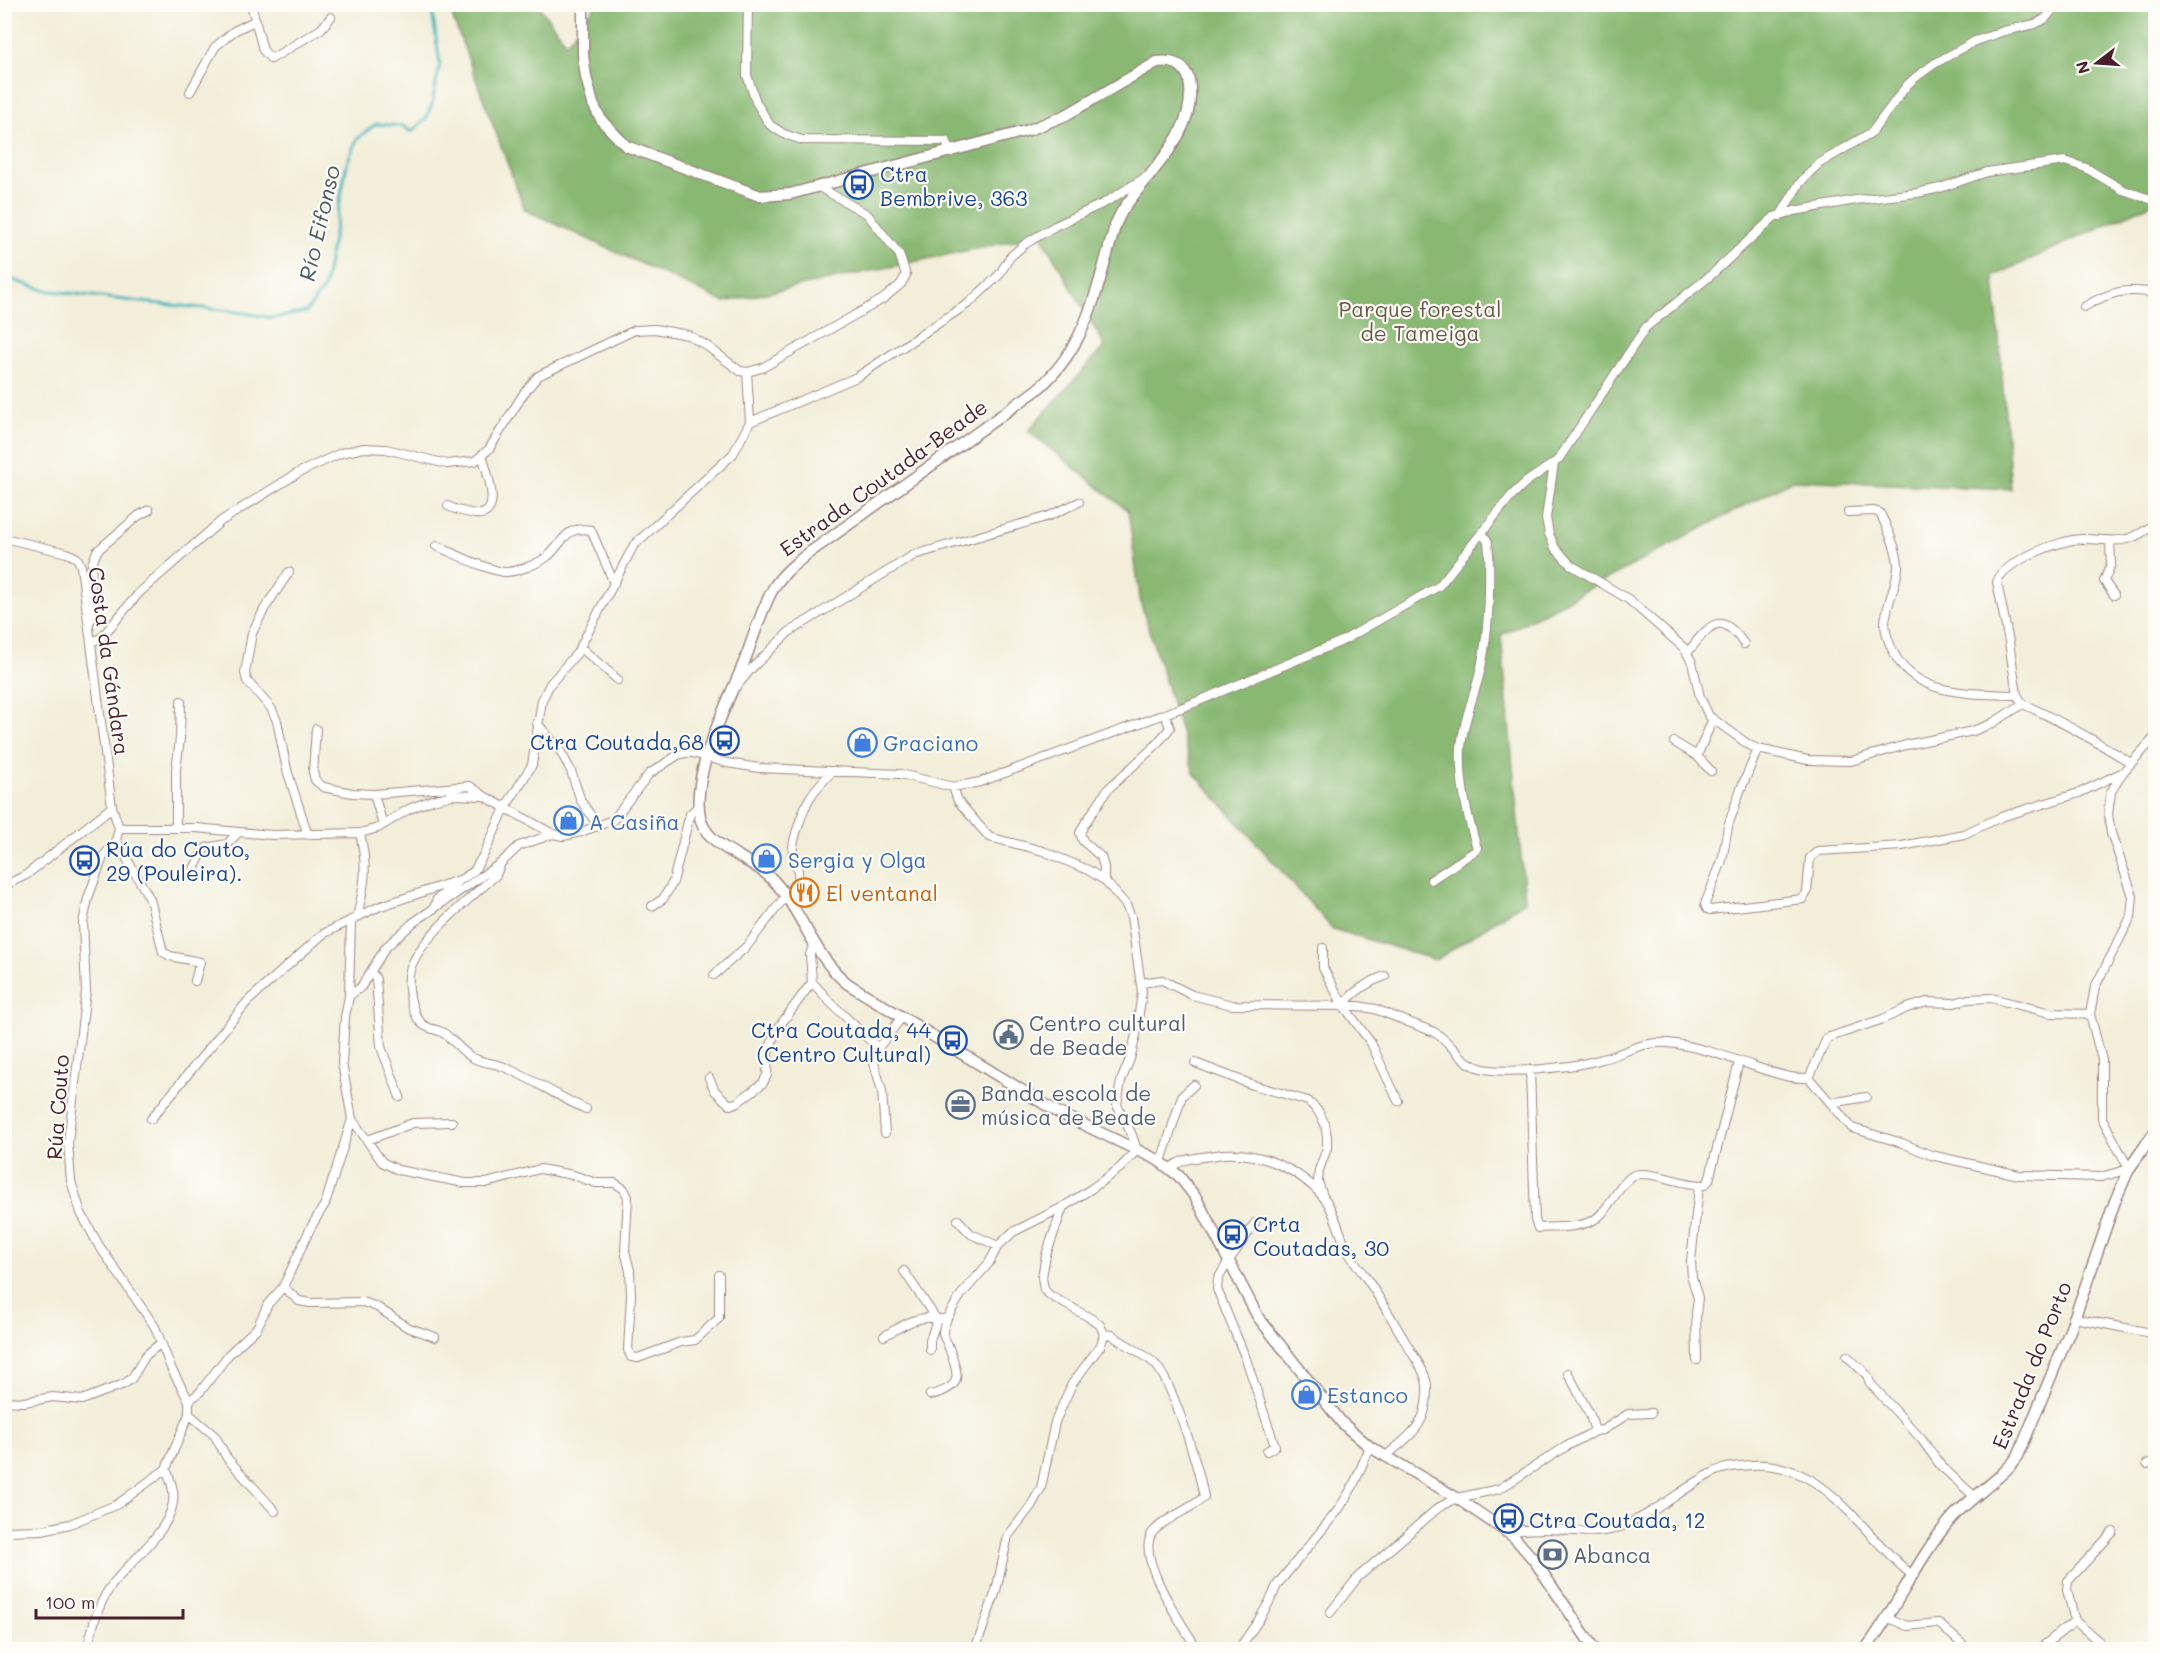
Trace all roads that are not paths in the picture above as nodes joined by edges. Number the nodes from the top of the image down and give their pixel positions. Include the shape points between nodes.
1 (251, 4) edge
2 (583, 4) edge
3 (748, 4) edge
4 (2057, 4) edge
5 (331, 17) dead end
6 (256, 20) junction
7 (190, 92) dead end
8 (950, 153) junction
9 (1150, 175) junction
10 (819, 187) junction
11 (2156, 201) edge
12 (1780, 216) junction
13 (2156, 293) edge
14 (2085, 307) dead end
15 (747, 372) junction
16 (750, 422) junction
17 (482, 455) junction
18 (1554, 463) junction
19 (1078, 502) dead end
20 (448, 506) dead end
21 (149, 510) dead end
22 (1848, 512) dead end
23 (2156, 523) edge
24 (1482, 532) junction
25 (4, 538) edge
26 (2110, 541) junction
27 (436, 546) dead end
28 (289, 572) dead end
29 (614, 583) junction
30 (2115, 596) dead end
31 (89, 624) junction
32 (91, 642) junction
33 (1744, 644) dead end
34 (580, 647) junction
35 (1687, 653) junction
36 (618, 680) dead end
37 (733, 691) junction
38 (2017, 696) junction
39 (181, 701) dead end
40 (2023, 704) junction
41 (1165, 714) junction
42 (1713, 720) junction
43 (537, 723) junction
44 (316, 729) dead end
45 (2156, 736) edge
46 (1674, 742) dead end
47 (1758, 749) junction
48 (707, 756) junction
49 (1697, 756) junction
50 (2131, 763) junction
51 (833, 771) junction
52 (1712, 771) dead end
53 (2123, 772) junction
54 (953, 787) junction
55 (374, 794) junction
56 (484, 796) junction
57 (699, 806) junction
58 (112, 807) junction
59 (504, 808) junction
60 (383, 825) junction
61 (599, 826) junction
62 (118, 828) junction
63 (176, 828) junction
64 (238, 833) junction
65 (360, 833) junction
66 (553, 834) junction
67 (308, 835) junction
68 (116, 840) junction
69 (501, 863) junction
70 (190, 877) dead end
71 (462, 879) junction
72 (1104, 880) junction
73 (1431, 880) dead end
74 (4, 886) edge
75 (786, 897) junction
76 (652, 906) dead end
77 (434, 909) junction
78 (354, 921) junction
79 (814, 944) junction
80 (1323, 948) dead end
81 (371, 971) junction
82 (714, 975) dead end
83 (1386, 976) dead end
84 (195, 981) dead end
85 (812, 982) junction
86 (1141, 982) junction
87 (349, 996) junction
88 (1343, 1005) junction
89 (2090, 1014) junction
90 (902, 1017) junction
91 (878, 1048) junction
92 (1739, 1062) junction
93 (1195, 1063) dead end
94 (1530, 1069) junction
95 (709, 1078) dead end
96 (1809, 1078) junction
97 (1194, 1085) dead end
98 (400, 1097) dead end
99 (1866, 1097) dead end
100 (1398, 1101) dead end
101 (1831, 1103) junction
102 (586, 1109) dead end
103 (151, 1119) dead end
104 (352, 1119) junction
105 (452, 1122) dead end
106 (2156, 1130) edge
107 (885, 1133) dead end
108 (368, 1140) junction
109 (1137, 1150) junction
110 (1165, 1165) junction
111 (2129, 1169) junction
112 (1699, 1186) junction
113 (1324, 1200) junction
114 (1063, 1207) junction
115 (958, 1220) dead end
116 (1256, 1223) dead end
117 (998, 1246) junction
118 (1228, 1262) junction
119 (904, 1271) dead end
120 (719, 1275) dead end
121 (283, 1287) junction
122 (947, 1318) junction
123 (2074, 1318) junction
124 (938, 1320) junction
125 (2154, 1333) edge
126 (1104, 1334) junction
127 (884, 1336) dead end
128 (435, 1337) dead end
129 (161, 1343) junction
130 (930, 1350) dead end
131 (1846, 1356) dead end
132 (1697, 1360) dead end
133 (1568, 1373) dead end
134 (930, 1395) dead end
135 (4, 1401) edge
136 (189, 1401) junction
137 (1651, 1413) dead end
138 (189, 1414) junction
139 (1595, 1431) junction
140 (1370, 1447) junction
141 (1267, 1451) dead end
142 (1386, 1456) junction
143 (166, 1469) junction
144 (1974, 1496) junction
145 (1457, 1498) junction
146 (275, 1511) dead end
147 (4, 1531) edge
148 (1508, 1532) junction
149 (2113, 1532) dead end
150 (1912, 1575) junction
151 (1330, 1613) dead end
152 (1886, 1617) junction
153 (2075, 1621) junction
154 (87, 1650) edge
155 (975, 1650) edge
156 (1198, 1650) edge
157 (1238, 1650) edge
158 (1595, 1650) edge
159 (1865, 1650) edge
160 (1969, 1650) edge
161 (2038, 1650) edge
162 (2109, 1650) edge

1 - 6 street
2 - 10 street, Estrada Coutada-Beade via 585,66 593,104 602,121 626,146 760,196
3 - 8 street via 747,75 756,102 770,125 802,140 946,141
4 - 12 street via 2045,19 1975,41 1916,77 1872,132 1811,171
5 - 6 street via 321,29 271,59 263,51
6 - 7 street via 215,47
8 - 9 street, Estrada Coutada-Beade via 1066,115 1148,66 1172,62 1185,70 1188,77 1187,114 1176,140
8 - 10 street, Estrada Coutada-Beade
9 - 16 street via 1025,244 969,303 857,377
9 - 37 street, Estrada Coutada-Beade via 1122,211 1084,327 1063,365 1034,392 787,571 768,599
10 - 15 street via 867,214 899,254 906,275 883,299 762,368
11 - 12 street via 2123,190 2086,168 2065,161 1987,172 1917,193 1856,200
12 - 18 street via 1774,217 1710,276 1646,327
13 - 14 street via 2113,293
15 - 16 street
15 - 17 street via 688,335 655,328 635,330 538,376
16 - 29 street via 733,454 634,545
17 - 20 street via 492,493 488,512 482,515
17 - 32 street via 475,461 447,464 387,449 364,448 341,453 298,473 220,520 139,593 101,638
18 - 24 street via 1511,496
18 - 35 street via 1546,518 1555,548 1571,565 1628,599
19 - 37 street via 1049,516 914,555 789,632
21 - 31 street via 97,551 92,564 94,615
22 - 38 street via 1880,513 1886,525 1898,568 1886,611 1886,633 1907,671 1919,681 1940,689
23 - 26 street via 2131,538
24 - 41 street via 1439,586 1342,641
24 - 73 street via 1489,553 1486,633 1461,751 1465,800 1477,848
25 - 31 street, Costa da Gándara via 77,558
26 - 30 street via 2111,564 2104,581
26 - 38 street via 2092,538 2065,542 2020,561 1999,576
27 - 29 street via 507,572 548,556 568,532 579,528 591,530
28 - 67 street via 252,633 245,673 277,721 287,771
29 - 34 street
31 - 32 street, Costa da Gándara
32 - 58 street, Costa da Gándara
33 - 35 street via 1728,625 1717,623
34 - 36 street
34 - 43 street via 550,684
35 - 42 street via 1700,697
37 - 48 street, Estrada Coutada-Beade
38 - 40 street
39 - 63 street
40 - 47 street via 1973,731 1851,761 1808,760
40 - 50 street via 2055,718
41 - 54 street via 980,782
41 - 72 street via 1170,728 1108,789 1080,833 1101,858
42 - 47 street
42 - 49 street
43 - 59 street via 532,765
43 - 61 street via 561,752 580,801
44 - 55 street via 312,772 315,780 323,787
45 - 50 street
46 - 49 street
47 - 53 street via 1728,826 1722,861 1705,904 1710,910 1803,899 1810,858 1818,851 1902,846 1964,834 2001,817 2079,794
48 - 51 street via 759,768
48 - 57 street, Estrada Coutada-Beade
48 - 61 street via 689,752 678,755 649,774 613,820
49 - 52 street
50 - 53 street
51 - 54 street via 900,774
51 - 75 street via 806,801 793,842 800,871
53 - 89 street via 2111,792 2108,814 2133,896 2131,916 2095,987
54 - 72 street via 958,801 990,837 1043,851
55 - 56 street via 470,786
55 - 60 street
56 - 59 street
56 - 60 street via 453,795 432,800
57 - 75 street, Estrada Coutada-Beade via 709,835 761,869
57 - 76 street via 690,814 673,882 663,899
58 - 62 street, Costa da Gándara
58 - 74 street via 26,874
59 - 66 street
59 - 71 street via 474,871
60 - 65 street
61 - 66 street via 563,836
62 - 63 street
62 - 68 street, Rúa Couto
63 - 64 street
64 - 67 street
64 - 70 street via 227,844 206,848
65 - 67 street
65 - 78 street via 366,877
66 - 69 street via 519,846
68 - 84 street via 150,899 163,952 170,957 200,962
68 - 129 street, Rúa Couto via 103,857 83,922 86,991 68,1143 71,1181 92,1234 155,1327
69 - 77 street
69 - 102 street via 496,875 436,931 410,970 416,1016 423,1025 442,1032 470,1056 502,1066
71 - 77 street via 437,899
71 - 78 street via 397,900
72 - 86 street via 1118,894 1131,917
75 - 79 street, Estrada Coutada-Beade
75 - 82 street via 747,946
77 - 81 street via 386,947
78 - 87 street
78 - 103 street via 323,934 247,1002
79 - 85 street via 810,954
79 - 90 street, Estrada Coutada-Beade via 842,979
80 - 88 street via 1323,968
81 - 87 street via 361,987
81 - 98 street via 376,979 381,1047
83 - 88 street via 1372,980
85 - 91 street
85 - 95 street via 776,1031 763,1083 733,1105 715,1091
86 - 88 street via 1162,980 1191,995 1232,1005
86 - 109 street via 1136,1035 1116,1100
87 - 104 street via 342,1063
88 - 94 street via 1375,1009 1434,1032 1464,1060 1480,1068
88 - 100 street via 1371,1043
89 - 96 street via 2051,1014 1991,998 1927,1002 1827,1038
89 - 111 street via 2102,1060 2102,1118
90 - 91 street
90 - 109 street, Estrada Coutada-Beade via 1059,1113
91 - 107 street via 874,1063 882,1091
92 - 94 street via 1668,1043 1636,1046 1582,1064
92 - 96 street via 1785,1077
92 - 112 street via 1709,1180
93 - 113 street via 1308,1101 1318,1111 1328,1137 1318,1176
94 - 112 street via 1538,1228 1593,1221 1626,1182 1639,1174
96 - 101 street
97 - 110 street via 1182,1096
99 - 101 street
101 - 111 street via 1852,1128 1982,1168 2019,1175 2101,1177
104 - 108 street
104 - 121 street via 325,1204
105 - 108 street via 413,1123
106 - 111 street, Estrada do Porto
108 - 120 street via 382,1162 398,1170 465,1183 486,1183 540,1169 596,1183 615,1183 624,1189 628,1197 625,1251 630,1271 631,1357 695,1340 706,1331 719,1318
109 - 110 street, Estrada Coutada-Beade
109 - 114 street via 1112,1174
110 - 113 street via 1245,1154 1296,1172
110 - 118 street, Estrada Coutada-Beade via 1196,1198
111 - 123 street, Estrada do Porto
112 - 132 street via 1691,1261 1698,1298
113 - 142 street via 1348,1251 1382,1301 1427,1383 1417,1430
114 - 117 street via 1013,1232
114 - 126 street via 1046,1256 1044,1290 1092,1319
115 - 117 street via 971,1234
116 - 118 street
117 - 122 street
118 - 140 street, Estrada Coutada-Beade via 1258,1317 1285,1353 1342,1423
118 - 141 street via 1217,1289 1275,1446
119 - 124 street
121 - 128 street via 299,1301 363,1302 407,1327
121 - 136 street via 268,1304 257,1328
122 - 124 street
122 - 134 street via 943,1332 956,1378 944,1392
123 - 125 street
123 - 144 street, Estrada do Porto via 2018,1456
124 - 127 street via 927,1317
124 - 130 street
126 - 155 street via 1101,1346 1072,1384 1055,1422 1041,1488 1008,1536 996,1591
126 - 156 street via 1112,1335 1155,1364 1186,1431 1204,1497 1169,1518 1152,1532 1148,1542 1159,1581
129 - 135 street via 146,1355 124,1384 82,1400 53,1397
129 - 136 street, Rúa Couto
131 - 144 street via 1867,1375 1941,1466
133 - 139 street
136 - 138 street
137 - 139 street via 1628,1414
138 - 143 street
138 - 146 street via 215,1436 227,1458
139 - 145 street via 1499,1489
140 - 142 street, Estrada Coutada-Beade
140 - 157 street via 1339,1509 1277,1585
142 - 145 street, Estrada Coutada-Beade
143 - 147 street via 118,1504 92,1516 42,1530
143 - 154 street via 174,1492 172,1509 164,1526 102,1600
144 - 150 street, Estrada do Porto via 1951,1519
145 - 148 street, Estrada Coutada-Beade
145 - 151 street via 1438,1508 1390,1548 1358,1577
148 - 150 street via 1544,1529 1592,1533 1616,1528 1724,1468 1774,1466 1805,1476 1833,1494
148 - 158 street, Estrada Coutada-Beade via 1526,1549
149 - 153 street via 2068,1581
150 - 152 street, Estrada do Porto
152 - 159 street, Estrada do Porto
152 - 160 street via 1907,1626 1938,1623
153 - 161 street
153 - 162 street

